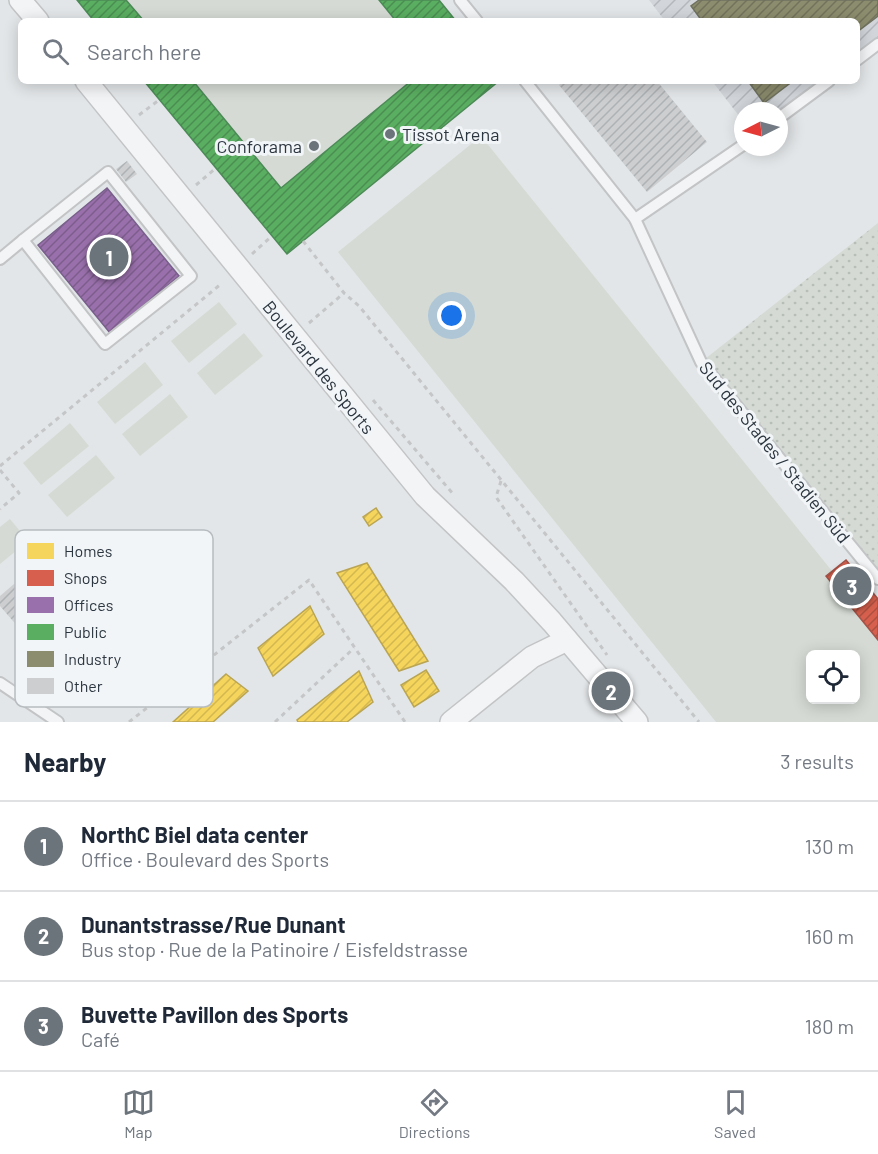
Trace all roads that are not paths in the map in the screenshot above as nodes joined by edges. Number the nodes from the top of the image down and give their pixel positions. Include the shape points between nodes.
1 (20, 0) edge
2 (460, 0) edge
3 (35, 18) edge
4 (475, 18) edge
5 (878, 44) edge
6 (860, 58) edge
7 (88, 84) edge
8 (527, 84) edge
9 (825, 84) edge
10 (788, 111) edge
11 (734, 151) edge
12 (635, 219) junction
13 (23, 240) junction
14 (0, 259) edge
15 (878, 579) edge
16 (567, 640) junction
17 (0, 683) edge
18 (15, 693) edge
19 (36, 707) edge
20 (58, 722) edge
21 (451, 722) edge
22 (637, 722) edge

1 - 3 street
2 - 4 lane
5 - 6 lane
7 - 16 street, Boulevard des Sports via 425,496 514,581
8 - 12 lane, Sud des Stades / Stadien Süd
9 - 10 lane
11 - 12 lane
12 - 15 lane, Sud des Stades / Stadien Süd via 701,362
13 - 13 lane via 108,172 190,276 105,344
13 - 14 lane
16 - 21 street via 532,657
16 - 22 street, Boulevard des Sports
17 - 18 lane
19 - 20 lane

